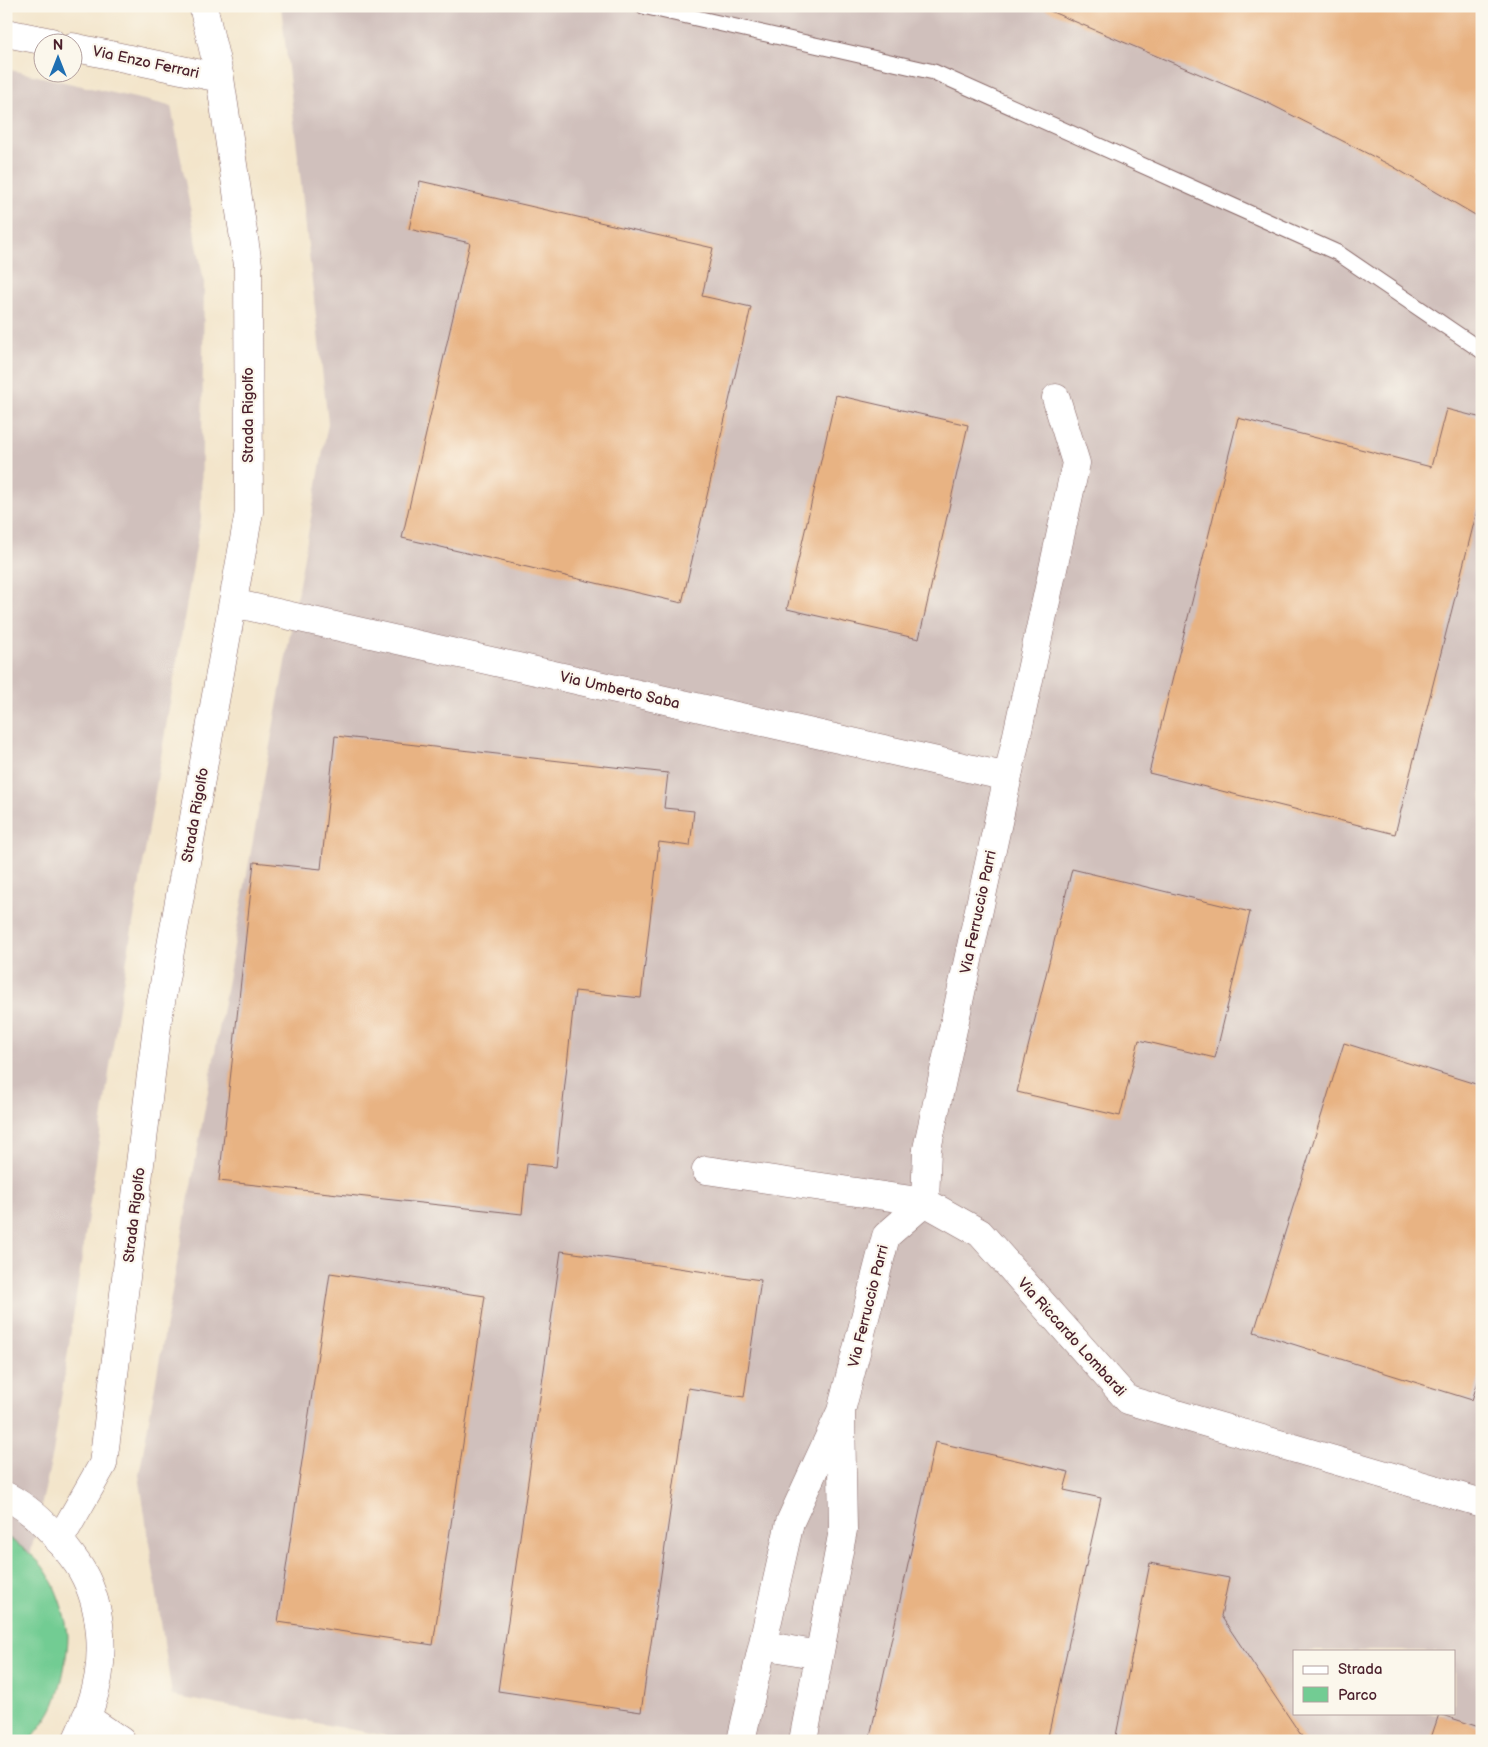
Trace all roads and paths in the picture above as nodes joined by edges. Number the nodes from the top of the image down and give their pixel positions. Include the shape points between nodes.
1 (203, 6) edge
2 (643, 6) edge
3 (6, 33) edge
4 (32, 38) edge
5 (82, 49) edge
6 (220, 78) junction
7 (1482, 351) edge
8 (1056, 398) dead end
9 (232, 603) junction
10 (1008, 777) junction
11 (706, 1170) dead end
12 (925, 1202) junction
13 (841, 1411) junction
14 (6, 1496) edge
15 (1482, 1503) edge
16 (59, 1541) junction
17 (763, 1645) junction
18 (819, 1654) junction
19 (81, 1729) edge
20 (121, 1741) edge
21 (741, 1741) edge
22 (803, 1741) edge

1 - 6 street, Strada Rigolfo
2 - 7 lane via 934,72 1338,253
3 - 4 street
5 - 6 street, Via Enzo Ferrari
6 - 9 street, Strada Rigolfo via 248,265 249,512
8 - 10 street, Via Ferruccio Parri via 1076,463
9 - 10 street, Via Umberto Saba
9 - 16 street, Strada Rigolfo via 158,1018 103,1464
10 - 12 street, Via Ferruccio Parri via 927,1149
11 - 12 street, Via Riccardo Lombardi
12 - 13 street, Via Ferruccio Parri via 886,1236
12 - 15 street, Via Riccardo Lombardi via 980,1233 1128,1400
13 - 17 street via 790,1522
13 - 18 street via 843,1530
14 - 16 street via 36,1516
16 - 19 street via 81,1570 96,1604 100,1647 98,1676 93,1700
17 - 18 street
17 - 21 street
18 - 22 street
19 - 20 street

